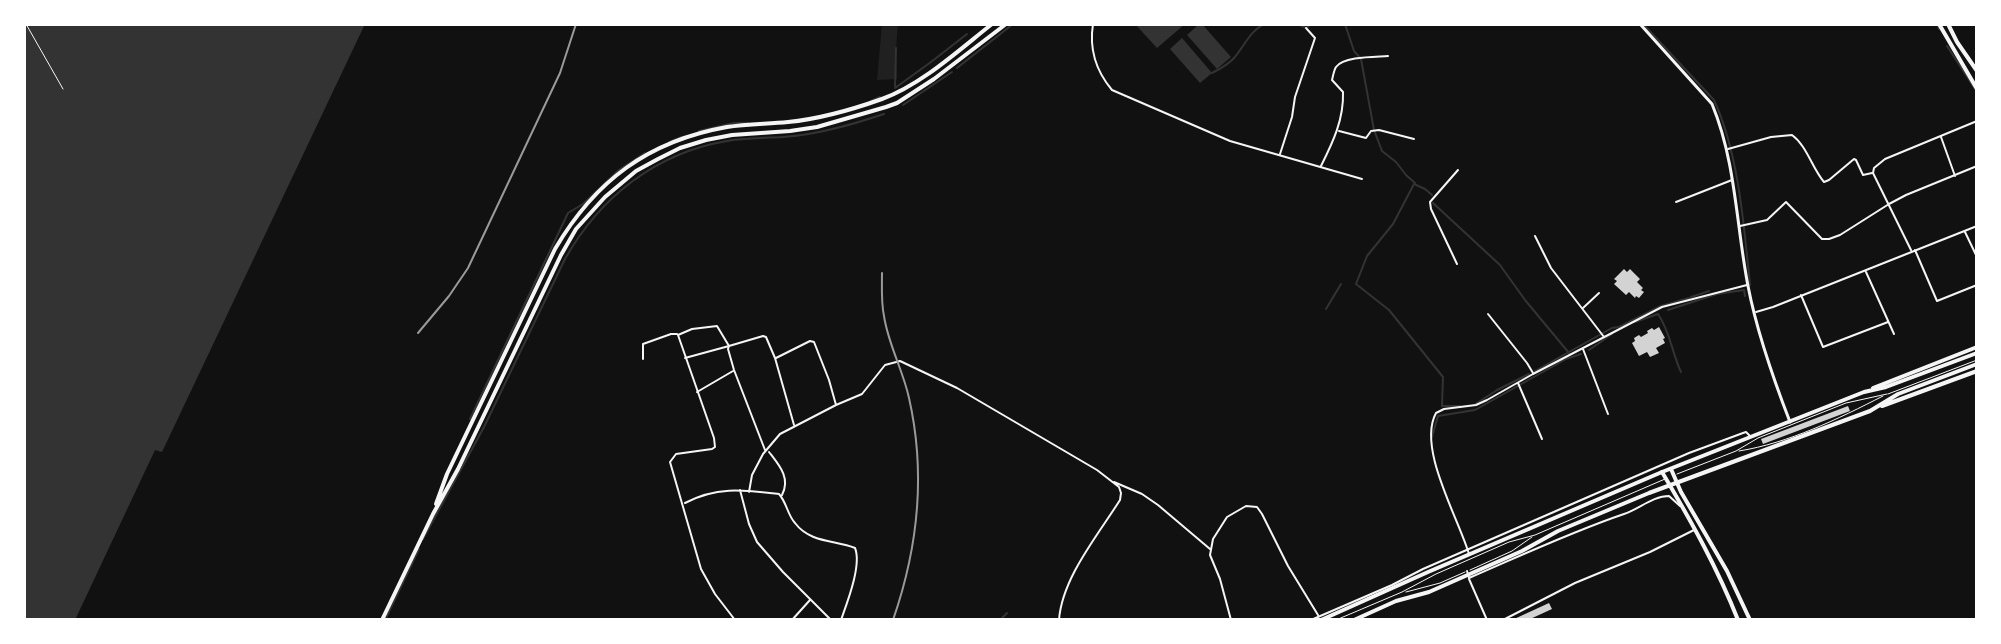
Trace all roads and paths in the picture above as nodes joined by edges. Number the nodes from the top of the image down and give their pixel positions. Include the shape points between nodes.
1 (26, 24) edge
2 (992, 24) edge
3 (1006, 24) edge
4 (1093, 24) edge
5 (1640, 24) edge
6 (1939, 24) edge
7 (1948, 24) edge
8 (1306, 28) dead end
9 (1388, 56) dead end
10 (1977, 71) edge
11 (63, 89) dead end
12 (1977, 89) edge
13 (1977, 121) edge
14 (1338, 131) junction
15 (1940, 135) junction
16 (1414, 139) dead end
17 (1728, 149) junction
18 (1279, 155) junction
19 (1977, 166) edge
20 (1321, 167) junction
21 (1458, 170) dead end
22 (1873, 173) junction
23 (1955, 176) junction
24 (1362, 179) dead end
25 (1733, 180) junction
26 (1676, 202) dead end
27 (1889, 204) junction
28 (1740, 226) junction
29 (1977, 226) edge
30 (1965, 231) junction
31 (1535, 236) dead end
32 (1913, 251) junction
33 (1977, 257) edge
34 (1457, 264) dead end
35 (1865, 270) junction
36 (1748, 284) junction
37 (1977, 285) edge
38 (1599, 293) dead end
39 (1801, 295) junction
40 (1583, 309) junction
41 (1754, 313) junction
42 (1488, 314) dead end
43 (1888, 322) junction
44 (1894, 334) dead end
45 (678, 335) junction
46 (1604, 337) junction
47 (729, 346) junction
48 (1977, 347) edge
49 (1582, 348) junction
50 (1977, 353) edge
51 (685, 358) junction
52 (775, 358) junction
53 (643, 359) dead end
54 (1977, 362) edge
55 (734, 370) junction
56 (1977, 371) edge
57 (1533, 374) junction
58 (1518, 382) junction
59 (697, 392) junction
60 (1864, 392) junction
61 (1887, 394) junction
62 (836, 405) junction
63 (1870, 411) junction
64 (1608, 414) dead end
65 (1790, 422) junction
66 (794, 426) junction
67 (1751, 437) junction
68 (1542, 439) dead end
69 (766, 450) junction
70 (1736, 451) junction
71 (1671, 469) junction
72 (1662, 472) junction
73 (1666, 478) junction
74 (1675, 478) junction
75 (1686, 478) junction
76 (1111, 480) junction
77 (1669, 484) junction
78 (1659, 489) junction
79 (740, 490) junction
80 (749, 492) junction
81 (1681, 492) junction
82 (781, 496) junction
83 (1677, 498) junction
84 (684, 504) junction
85 (1686, 512) junction
86 (433, 514) junction
87 (1696, 529) junction
88 (1535, 535) junction
89 (1210, 549) junction
90 (1468, 552) junction
91 (1468, 574) junction
92 (1402, 592) junction
93 (811, 600) junction
94 (1320, 619) edge
95 (382, 620) edge
96 (735, 620) edge
97 (792, 620) edge
98 (831, 620) edge
99 (841, 620) edge
100 (1059, 620) edge
101 (1231, 620) edge
102 (1311, 620) edge
103 (1336, 620) edge
104 (1354, 620) edge
105 (1487, 620) edge
106 (1503, 620) edge
107 (1738, 620) edge
108 (1750, 620) edge

1 - 11 path
2 - 86 main road via 884,99 815,119 728,127 674,141 630,164 599,190 555,249 447,474
3 - 86 main road via 897,103 817,127 706,140 680,148 620,183 576,229 561,255
4 - 18 street via 1096,64 1112,90 1230,141
5 - 17 street via 1712,104
6 - 12 main road
7 - 10 main road
8 - 18 street via 1315,38
9 - 14 street via 1360,57 1336,66 1332,80 1344,96
13 - 15 street
14 - 16 street via 1366,138 1379,130
14 - 20 street
15 - 22 street via 1876,164
15 - 23 street
17 - 22 street via 1792,135 1824,182 1854,159 1863,175
17 - 25 street
18 - 20 street
19 - 23 street
20 - 24 street
21 - 34 street via 1430,202
22 - 27 street
23 - 27 street
25 - 26 street
25 - 28 street
27 - 28 street via 1829,239 1822,239 1786,202 1767,220
27 - 32 street
28 - 36 street
29 - 30 street
30 - 32 street
30 - 33 street
31 - 40 street via 1551,268
32 - 35 street
32 - 37 street via 1937,301
35 - 39 street
35 - 43 street
36 - 41 street
36 - 46 street via 1662,307
38 - 40 street
39 - 41 street
39 - 43 street via 1823,347
40 - 46 street
41 - 65 street
42 - 57 street
43 - 44 street
45 - 47 street via 717,326
45 - 51 street
45 - 53 street via 643,344
46 - 49 street
47 - 51 street
47 - 52 street via 763,336
47 - 55 street
48 - 60 main road
49 - 57 street
49 - 64 street
50 - 60 main road
51 - 59 street
52 - 62 street via 813,341
52 - 66 street
54 - 61 lane
54 - 63 main road
55 - 59 street
55 - 69 street
56 - 63 main road
57 - 58 street
58 - 68 street
58 - 90 street via 1476,405 1439,410 1433,416 1432,454
59 - 84 street via 715,447 672,458
60 - 65 main road
61 - 70 lane via 1846,403
61 - 70 lane via 1763,447
62 - 66 street
62 - 76 street via 862,394 885,365 900,361 957,388
63 - 75 main road
65 - 67 main road
66 - 69 street
67 - 71 main road
67 - 90 street via 1746,432 1689,453
69 - 80 street
69 - 82 street via 785,476
70 - 74 lane
71 - 72 main road
71 - 74 main road
72 - 73 main road
72 - 90 main road
73 - 77 main road
73 - 88 lane
74 - 75 main road
74 - 77 main road
74 - 81 main road
75 - 81 main road
76 - 89 street via 1158,505
76 - 100 street via 1119,487 1120,500 1069,580
77 - 78 main road
77 - 83 main road
78 - 83 main road
78 - 91 main road
79 - 80 street
79 - 84 street via 708,493
79 - 93 street via 757,542
80 - 82 street
81 - 108 main road
82 - 99 street via 801,529 821,541 857,550
83 - 85 main road
84 - 96 street via 701,569
85 - 87 main road
85 - 91 street via 1669,496 1660,496
86 - 95 main road
87 - 106 street
87 - 107 main road
88 - 91 lane
88 - 92 lane
89 - 94 street via 1227,517 1246,506 1257,507
89 - 101 street
90 - 94 main road
91 - 92 lane
91 - 104 main road
91 - 105 street
92 - 103 lane
93 - 97 street
93 - 98 street
94 - 102 street

